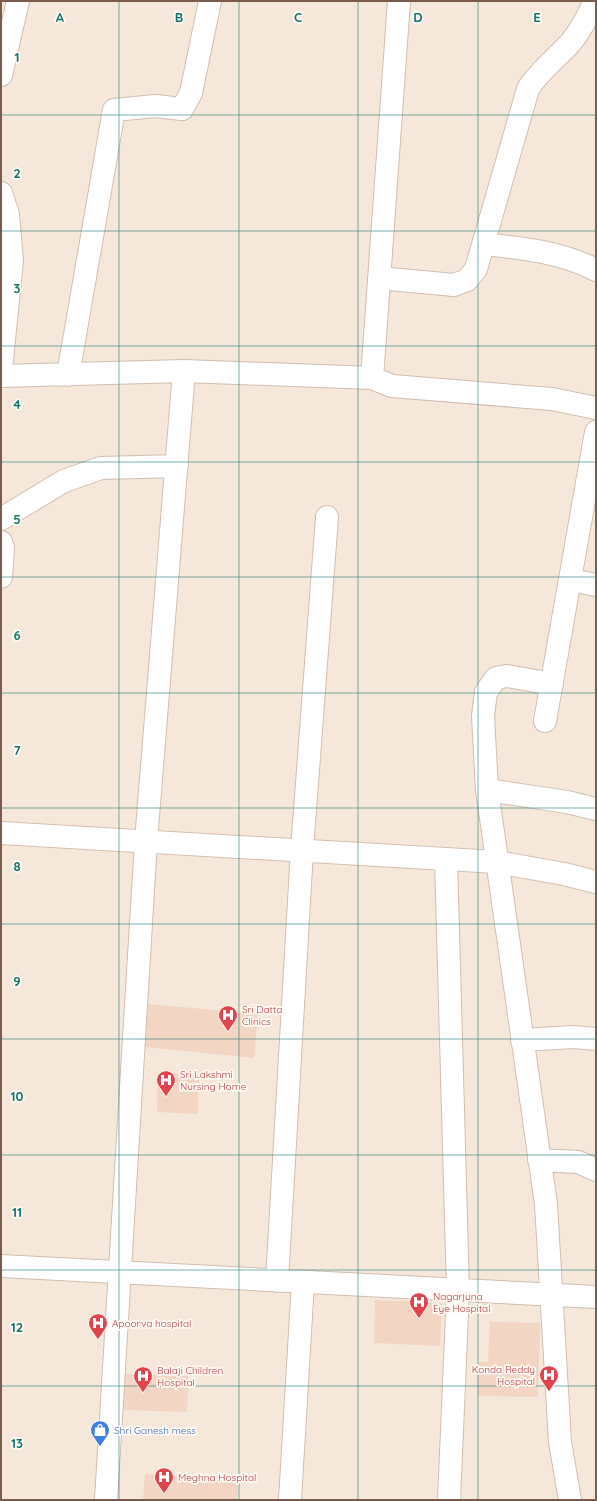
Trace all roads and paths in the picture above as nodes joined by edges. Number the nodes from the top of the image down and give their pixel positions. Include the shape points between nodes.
1 (18, 1) edge
2 (210, 1) edge
3 (399, 1) edge
4 (591, 4) edge
5 (1, 75) edge
6 (1, 193) edge
7 (484, 244) junction
8 (596, 270) edge
9 (379, 278) junction
10 (1, 369) edge
11 (184, 371) junction
12 (68, 375) junction
13 (1, 376) edge
14 (372, 378) junction
15 (596, 408) edge
16 (596, 432) edge
17 (177, 466) junction
18 (327, 516) dead end
19 (1, 519) edge
20 (1, 542) edge
21 (1, 577) edge
22 (571, 580) junction
23 (596, 585) edge
24 (552, 684) junction
25 (545, 721) dead end
26 (487, 790) junction
27 (596, 810) edge
28 (1, 833) edge
29 (146, 841) junction
30 (302, 850) junction
31 (446, 859) junction
32 (497, 862) junction
33 (596, 882) edge
34 (596, 1039) edge
35 (522, 1040) junction
36 (540, 1160) junction
37 (596, 1170) edge
38 (1, 1266) edge
39 (120, 1272) junction
40 (277, 1281) junction
41 (303, 1282) junction
42 (458, 1291) junction
43 (550, 1296) junction
44 (596, 1297) edge
45 (106, 1500) edge
46 (290, 1500) edge
47 (449, 1500) edge
48 (570, 1500) edge

1 - 5 street
2 - 12 street via 191,93 182,109 155,106 114,110
3 - 9 street
4 - 7 street via 583,28 534,78 528,89
6 - 10 street via 8,214 12,261
7 - 8 street via 556,255
7 - 9 street via 476,269 467,280 454,284
9 - 14 street
11 - 12 street
11 - 14 street
11 - 17 street
12 - 13 street
14 - 15 street via 392,386 552,399
16 - 22 street
17 - 19 street via 102,468 64,481
17 - 29 street
18 - 30 street
20 - 21 street
22 - 23 street
22 - 24 street
24 - 25 street
24 - 26 street via 507,676 496,678 486,692 483,716
26 - 27 street via 567,802
26 - 32 street
28 - 29 street
29 - 30 street
29 - 39 street
30 - 31 street
30 - 40 street
31 - 32 street
31 - 42 street
32 - 33 street
32 - 35 street
34 - 35 street
35 - 36 street
36 - 37 street via 578,1162
36 - 43 street via 546,1204
38 - 39 street
39 - 40 street
39 - 45 street
40 - 41 street
41 - 42 street
41 - 46 street
42 - 43 street
42 - 47 street
43 - 44 street
43 - 48 street via 560,1442

